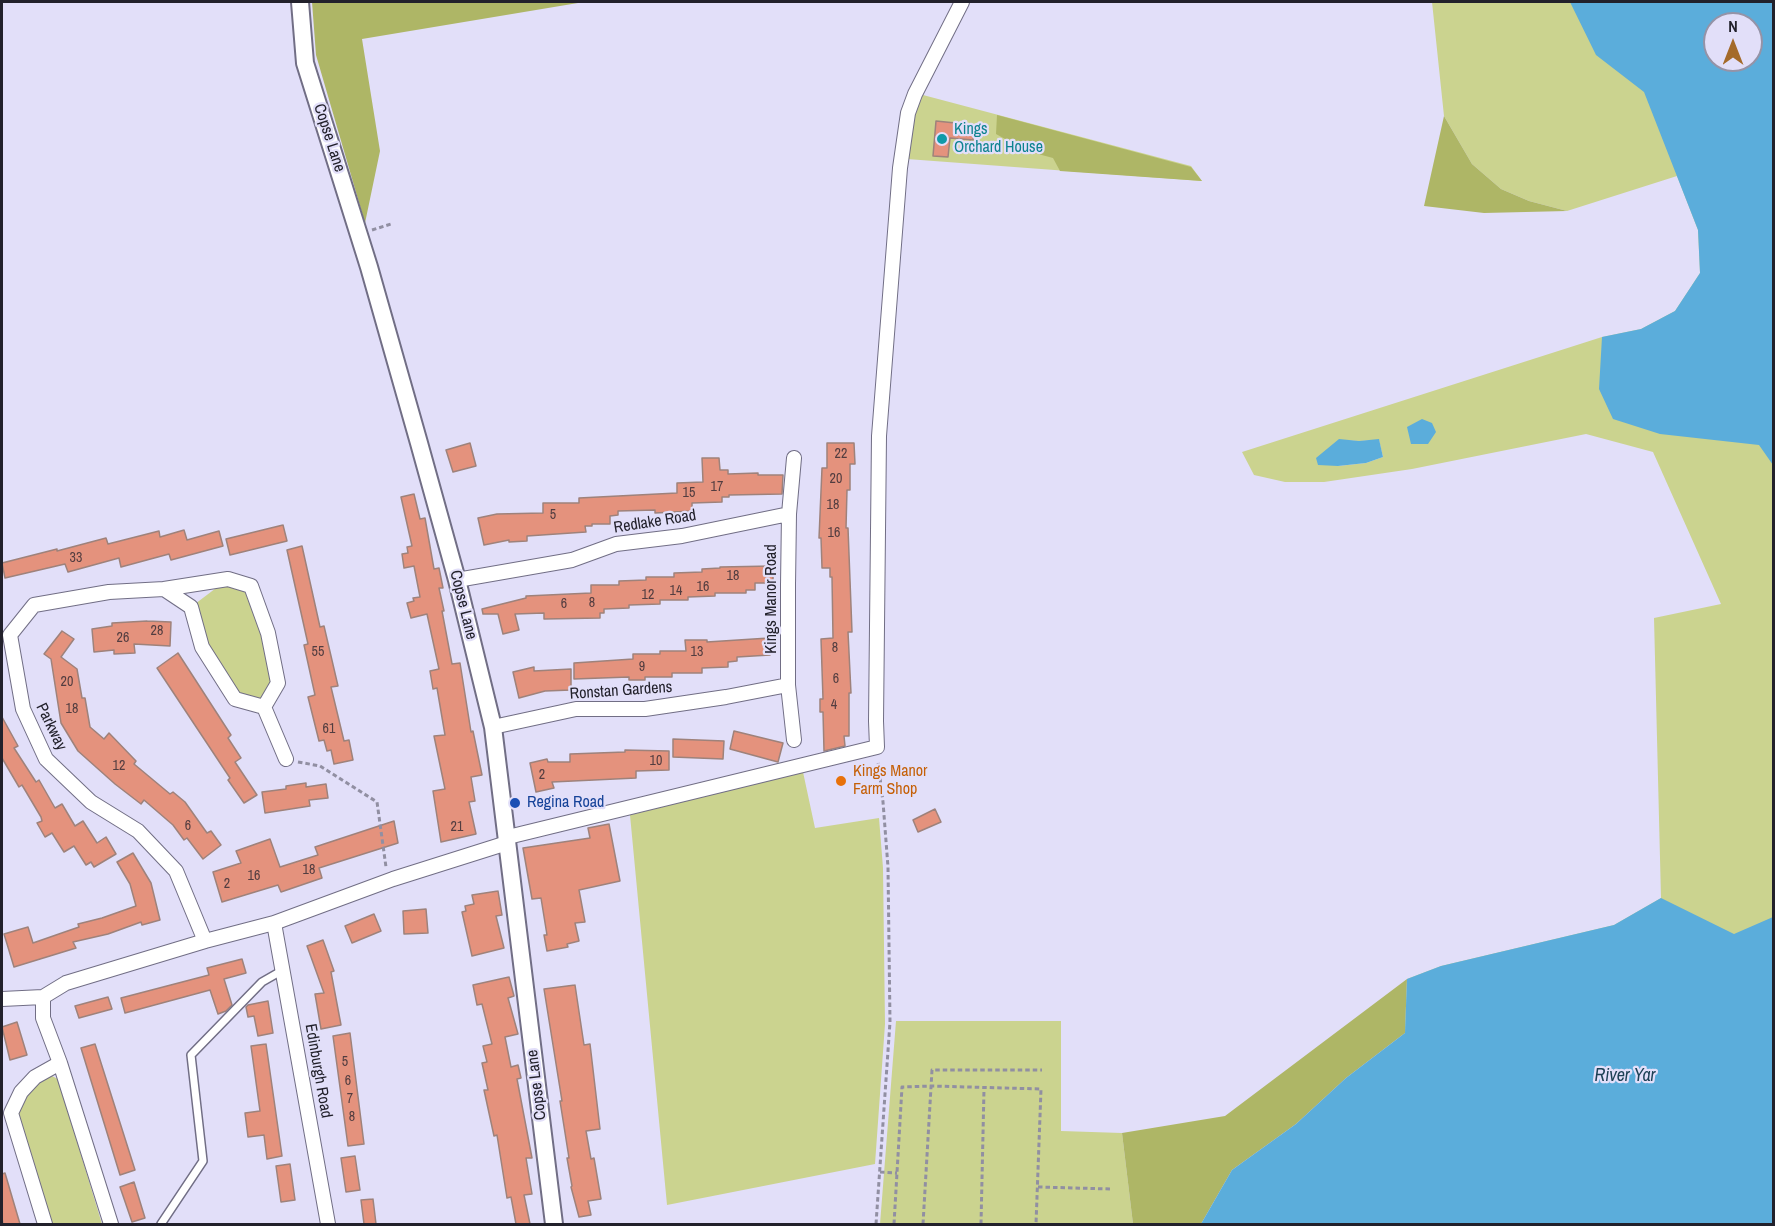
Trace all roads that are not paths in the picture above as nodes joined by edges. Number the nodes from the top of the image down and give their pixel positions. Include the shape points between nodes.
1 (300, 2) edge
2 (962, 2) edge
3 (794, 458) dead end
4 (789, 514) junction
5 (457, 580) junction
6 (164, 589) junction
7 (788, 685) junction
8 (264, 707) junction
9 (493, 727) junction
10 (794, 740) dead end
11 (286, 759) road end
12 (508, 840) junction
13 (274, 923) junction
14 (205, 941) junction
15 (283, 970) junction
16 (43, 997) junction
17 (2, 999) edge
18 (60, 1063) junction
19 (45, 1224) edge
20 (111, 1224) edge
21 (161, 1224) edge
22 (328, 1224) edge
23 (554, 1224) edge

1 - 5 street, Copse Lane via 305,63 369,267
2 - 12 street via 915,94 908,113 900,168 879,436 878,747
3 - 4 street, Kings Manor Road
4 - 5 street, Redlake Road via 682,536 616,544 572,560
4 - 7 street, Kings Manor Road
5 - 9 street, Copse Lane
6 - 8 street via 191,607 202,647 235,699
6 - 8 street, Parkway via 228,579 251,586 268,633 278,683
6 - 14 street, Parkway via 109,592 34,604 10,635 23,709 46,759 91,802 138,831 176,871
7 - 9 street, Ronstan Gardens via 645,709 576,709
7 - 10 street, Kings Manor Road
8 - 11 street
9 - 12 street, Copse Lane
12 - 13 street
12 - 23 street, Copse Lane
13 - 14 street
13 - 15 street, Edinburgh Road
14 - 16 street via 66,983
15 - 21 lane via 262,982 191,1055 203,1161
15 - 22 street, Edinburgh Road
16 - 17 street
16 - 18 street via 43,1018
18 - 19 street via 35,1077 21,1092 11,1113
18 - 20 street

